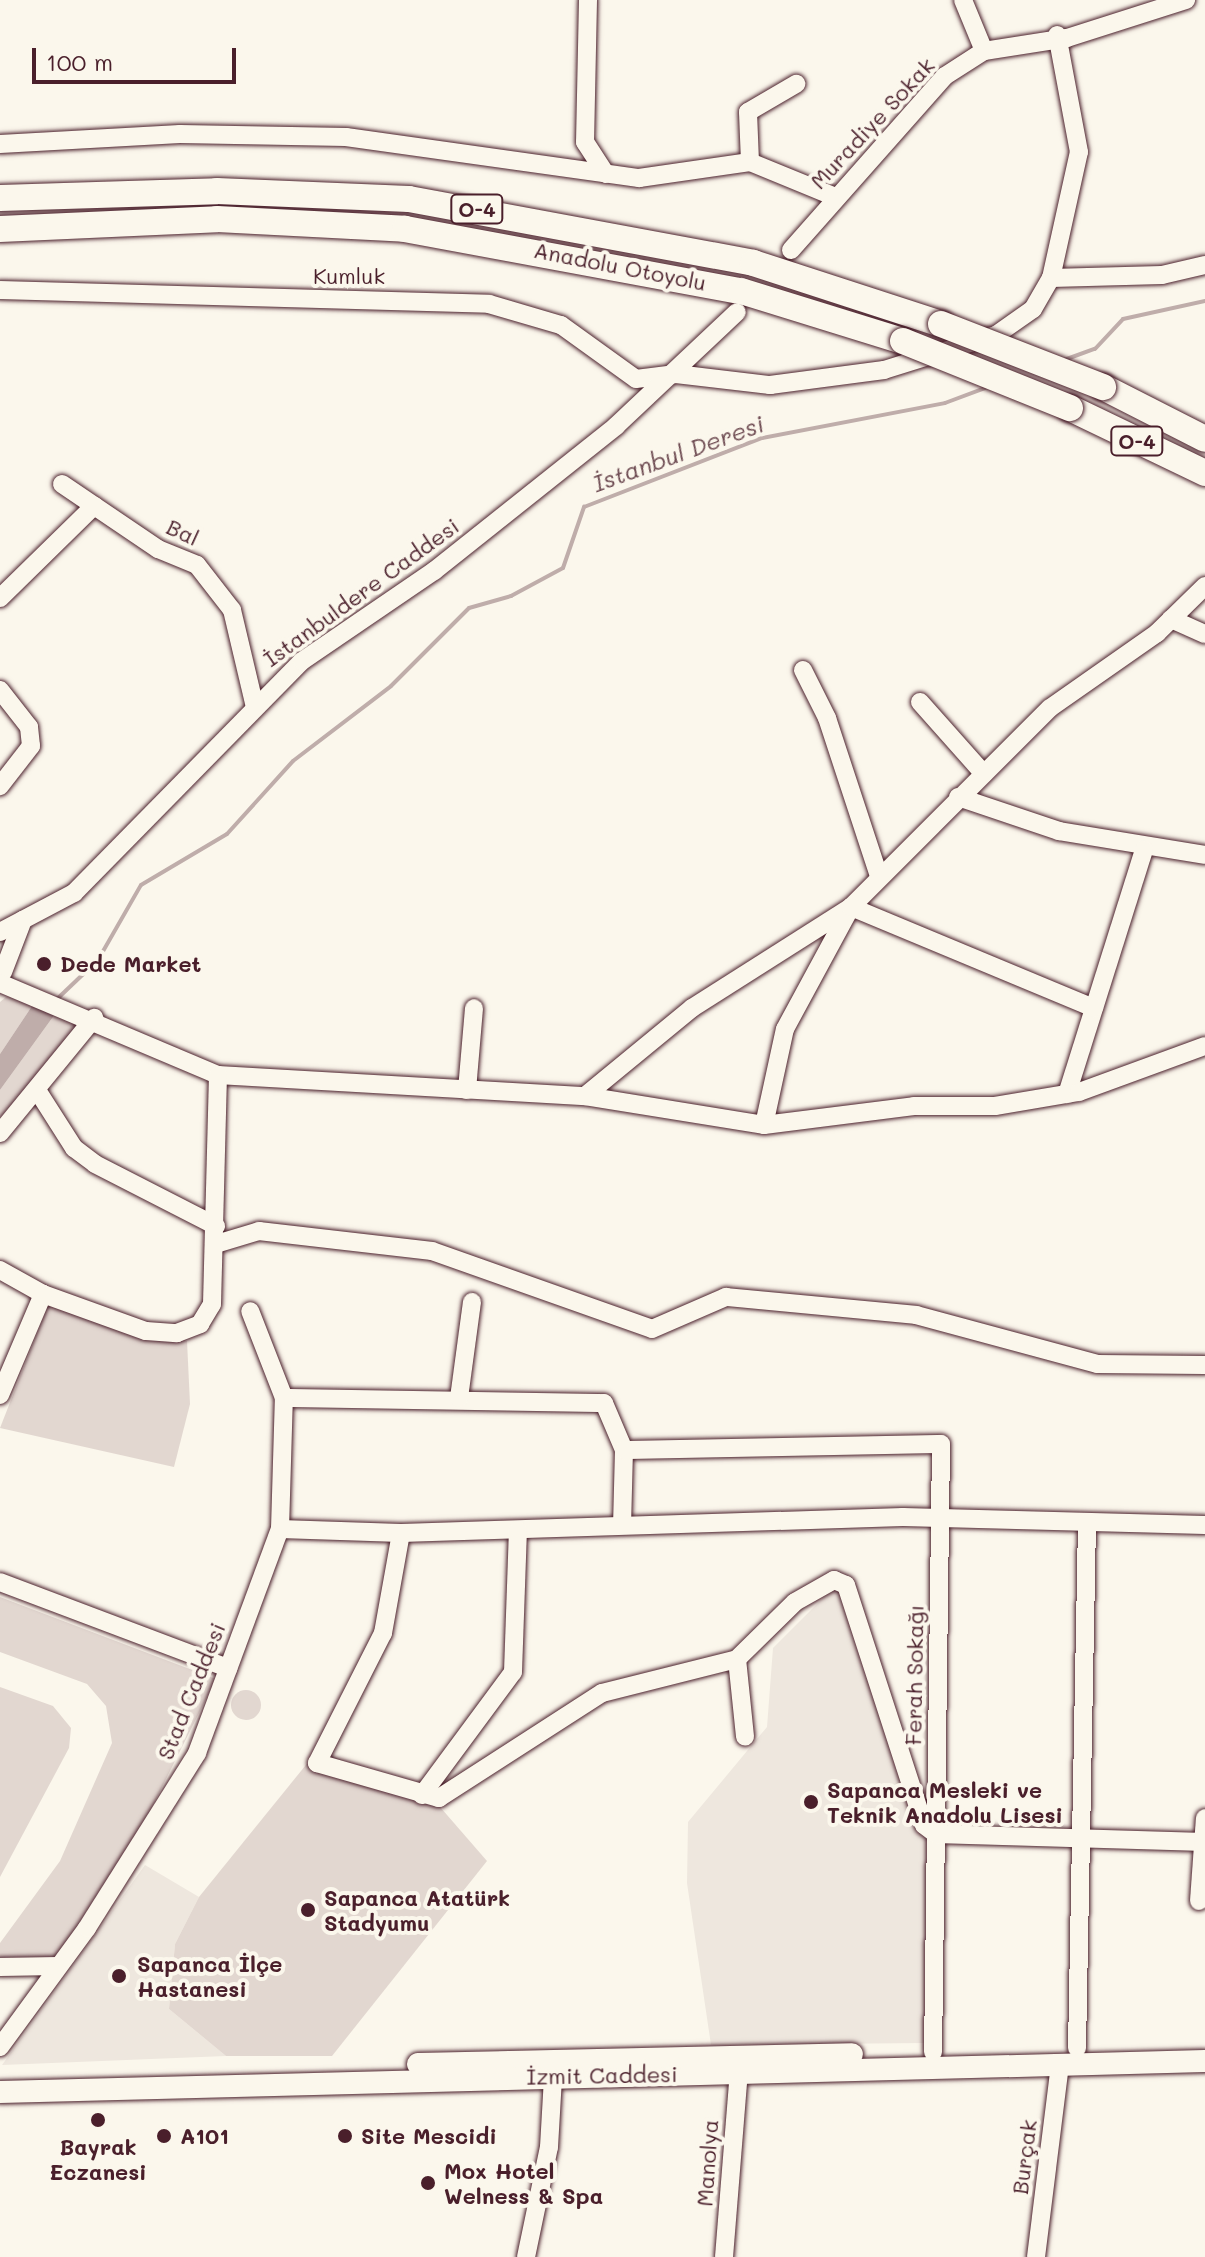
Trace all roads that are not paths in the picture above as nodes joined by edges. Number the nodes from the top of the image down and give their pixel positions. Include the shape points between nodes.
1 (588, 0) edge
2 (963, 0) edge
3 (1186, 0) edge
4 (1057, 35) junction
5 (984, 51) junction
6 (796, 84) dead end
7 (0, 144) edge
8 (750, 162) junction
9 (606, 174) junction
10 (833, 196) junction
11 (0, 198) edge
12 (0, 229) edge
13 (791, 250) dead end
14 (1205, 265) edge
15 (1051, 278) junction
16 (0, 290) edge
17 (737, 312) dead end
18 (676, 374) junction
19 (1205, 439) edge
20 (1205, 473) edge
21 (62, 484) dead end
22 (94, 506) junction
23 (1205, 586) edge
24 (0, 598) edge
25 (1171, 619) junction
26 (1205, 634) edge
27 (803, 670) dead end
28 (0, 690) edge
29 (920, 702) dead end
30 (254, 703) junction
31 (984, 774) junction
32 (0, 786) edge
33 (958, 797) junction
34 (1144, 850) junction
35 (1205, 855) edge
36 (879, 876) junction
37 (851, 907) junction
38 (23, 920) junction
39 (0, 930) edge
40 (4, 978) edge
41 (474, 1008) dead end
42 (1094, 1008) junction
43 (94, 1018) junction
44 (1205, 1046) edge
45 (218, 1075) junction
46 (37, 1090) junction
47 (467, 1090) junction
48 (1067, 1094) junction
49 (585, 1096) junction
50 (764, 1125) junction
51 (0, 1133) edge
52 (216, 1235) junction
53 (0, 1270) edge
54 (43, 1294) junction
55 (472, 1302) dead end
56 (250, 1311) dead end
57 (1205, 1365) edge
58 (0, 1395) edge
59 (284, 1398) junction
60 (459, 1398) junction
61 (624, 1450) junction
62 (941, 1518) junction
63 (1087, 1522) junction
64 (622, 1525) junction
65 (1205, 1525) edge
66 (280, 1529) junction
67 (518, 1530) junction
68 (401, 1533) junction
69 (0, 1582) edge
70 (737, 1659) junction
71 (228, 1668) junction
72 (745, 1737) dead end
73 (422, 1795) junction
74 (1205, 1818) edge
75 (936, 1834) junction
76 (1081, 1842) junction
77 (1204, 1842) edge
78 (1199, 1901) dead end
79 (58, 1966) junction
80 (0, 1967) edge
81 (1205, 2045) edge
82 (0, 2047) edge
83 (933, 2052) junction
84 (1069, 2056) junction
85 (1205, 2061) edge
86 (739, 2072) junction
87 (0, 2076) edge
88 (553, 2077) junction
89 (0, 2092) edge
90 (526, 2257) edge
91 (724, 2257) edge
92 (1036, 2257) edge

1 - 9 street via 585,142
2 - 5 street
3 - 4 street, Muradiye Sokak
4 - 5 street, Muradiye Sokak
4 - 15 street via 1079,152
5 - 10 street, Muradiye Sokak via 945,76
6 - 8 street via 748,112
7 - 9 street via 180,134 346,137
8 - 9 street via 639,178
8 - 10 street
10 - 13 street, Muradiye Sokak
11 - 19 highway, Anadolu Otoyolu / O-4, bridge via 217,191 409,199 753,263 941,324 1103,387
12 - 20 highway, Anadolu Otoyolu / O-4, bridge via 217,219 405,229 741,291 903,341 1070,408
14 - 15 street via 1162,275
15 - 18 street, Kumluk via 1033,309 996,335 884,370 770,385
16 - 18 street, Kumluk via 489,304 561,325 636,379
17 - 18 street, İstanbuldere Caddesi
18 - 30 street, İstanbuldere Caddesi via 434,571 302,661
21 - 22 street, Bal
22 - 24 street
22 - 30 street, Bal via 158,549 197,565 232,610
23 - 25 street
25 - 26 street
25 - 31 street via 1050,708
27 - 36 street via 827,718
28 - 32 street via 29,727 31,746
29 - 31 street
30 - 38 street, İstanbuldere Caddesi via 74,893
31 - 33 street
33 - 34 street
33 - 36 street
34 - 35 street
34 - 42 street
36 - 37 street
37 - 42 street
37 - 49 street via 692,1008
37 - 50 street via 785,1029
38 - 39 street, İstanbuldere Caddesi
38 - 40 street
40 - 43 street
41 - 47 street
42 - 48 street
43 - 45 street
43 - 46 street
44 - 48 street
45 - 47 street
45 - 52 street
46 - 51 street
46 - 52 street via 74,1148
47 - 49 street
48 - 50 street
49 - 50 street
52 - 54 street via 212,1304 200,1324 177,1333 146,1331
52 - 57 street via 259,1231 432,1251 652,1329 726,1297 916,1315 1097,1364
53 - 54 street
54 - 58 street
55 - 60 street
56 - 59 street, Stad Caddesi
59 - 60 street
59 - 66 street, Stad Caddesi
60 - 61 street via 604,1403
61 - 62 street, Ferah Sokağı via 941,1444
61 - 64 street
62 - 63 street
62 - 64 street
62 - 75 street, Ferah Sokağı
63 - 65 street
63 - 76 street, Burçak
64 - 67 street
66 - 68 street
66 - 71 street, Stad Caddesi
67 - 68 street
67 - 73 street via 513,1672
68 - 73 street via 383,1633 317,1763
69 - 71 street
70 - 72 street
70 - 73 street via 602,1693 475,1780 439,1798
70 - 75 street via 817,1585 846,1585 924,1825
71 - 79 street, Stad Caddesi via 197,1753
74 - 77 street
75 - 76 street
75 - 83 street, Ferah Sokağı
76 - 77 street
76 - 84 street, Burçak
77 - 78 street
79 - 80 street
79 - 82 street, Stad Caddesi
81 - 84 main road, İzmit Caddesi
83 - 84 main road, İzmit Caddesi
83 - 87 main road, İzmit Caddesi
84 - 85 main road, İzmit Caddesi
84 - 86 main road, İzmit Caddesi
84 - 92 street, Burçak
86 - 88 main road, İzmit Caddesi
86 - 91 street, Manolya
88 - 89 main road, İzmit Caddesi
88 - 90 street via 549,2147

